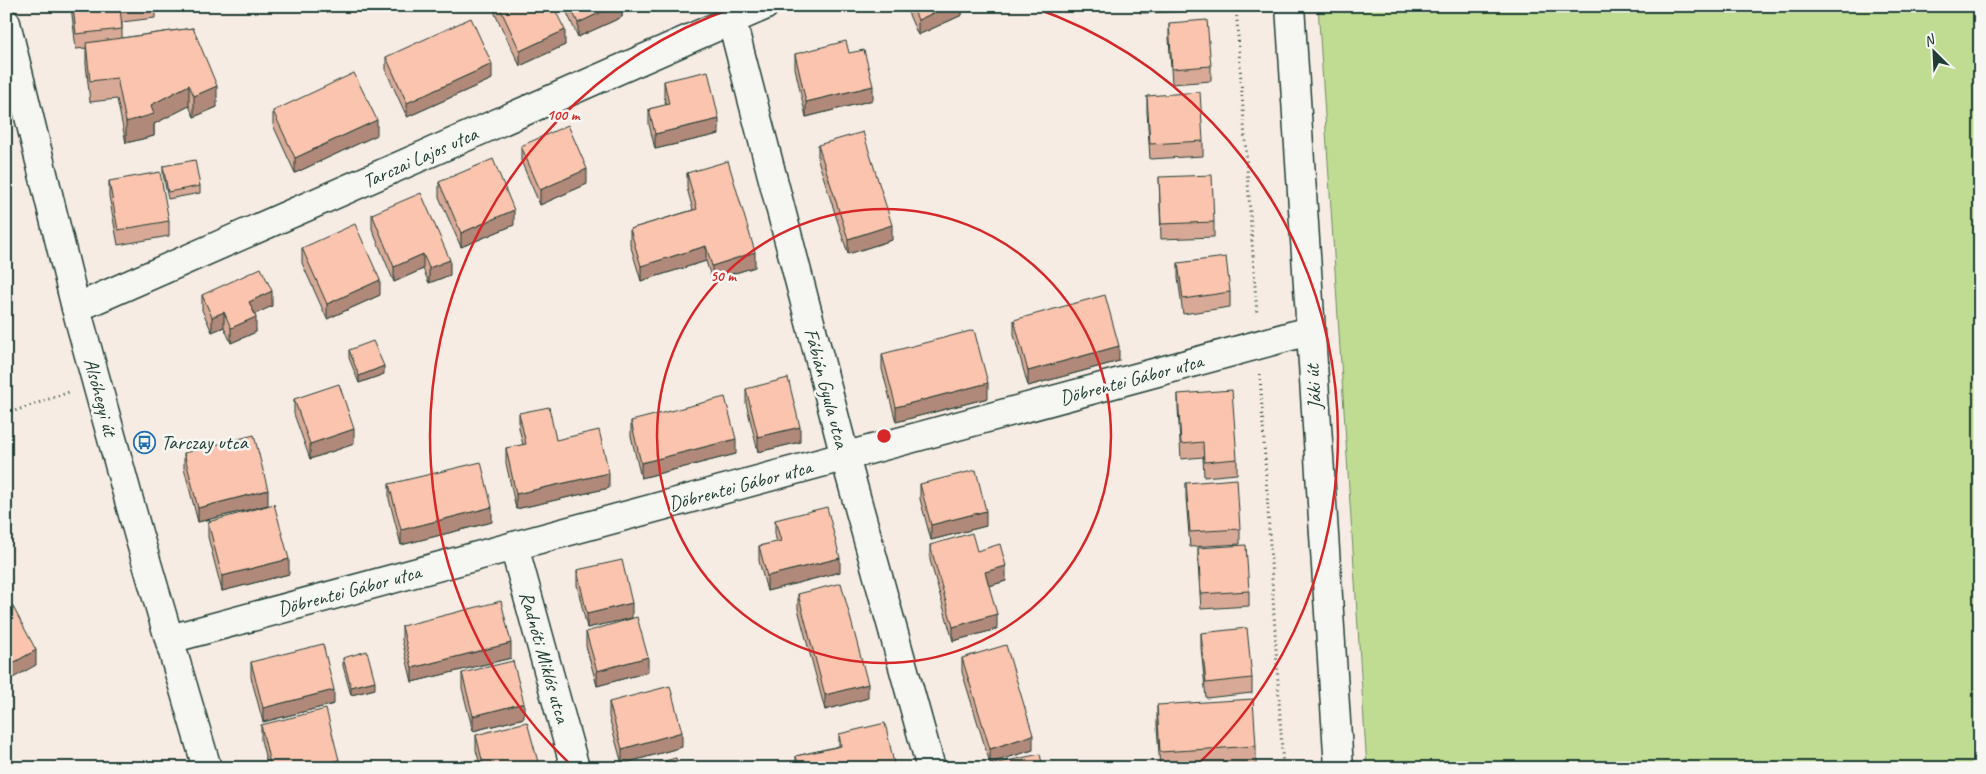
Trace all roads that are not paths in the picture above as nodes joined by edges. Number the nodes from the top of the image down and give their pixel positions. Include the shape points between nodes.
1 (764, 6) edge
2 (1290, 6) edge
3 (730, 14) edge
4 (6, 23) edge
5 (76, 308) junction
6 (1309, 331) junction
7 (845, 457) junction
8 (514, 546) junction
9 (170, 639) junction
10 (207, 768) edge
11 (575, 768) edge
12 (932, 768) edge
13 (1338, 768) edge

1 - 3 street, Tarczai Lajos utca
2 - 6 street, Jáki út
3 - 5 street, Tarczai Lajos utca
3 - 7 street, Fábián Gyula utca
4 - 5 street, Alsóhegyi út
5 - 9 street, Alsóhegyi út
6 - 7 street, Döbrentei Gábor utca
6 - 13 street, Jáki út
7 - 8 street, Döbrentei Gábor utca
7 - 12 street, Fábián Gyula utca
8 - 9 street, Döbrentei Gábor utca
8 - 11 street, Radnóti Miklós utca
9 - 10 street, Alsóhegyi út

